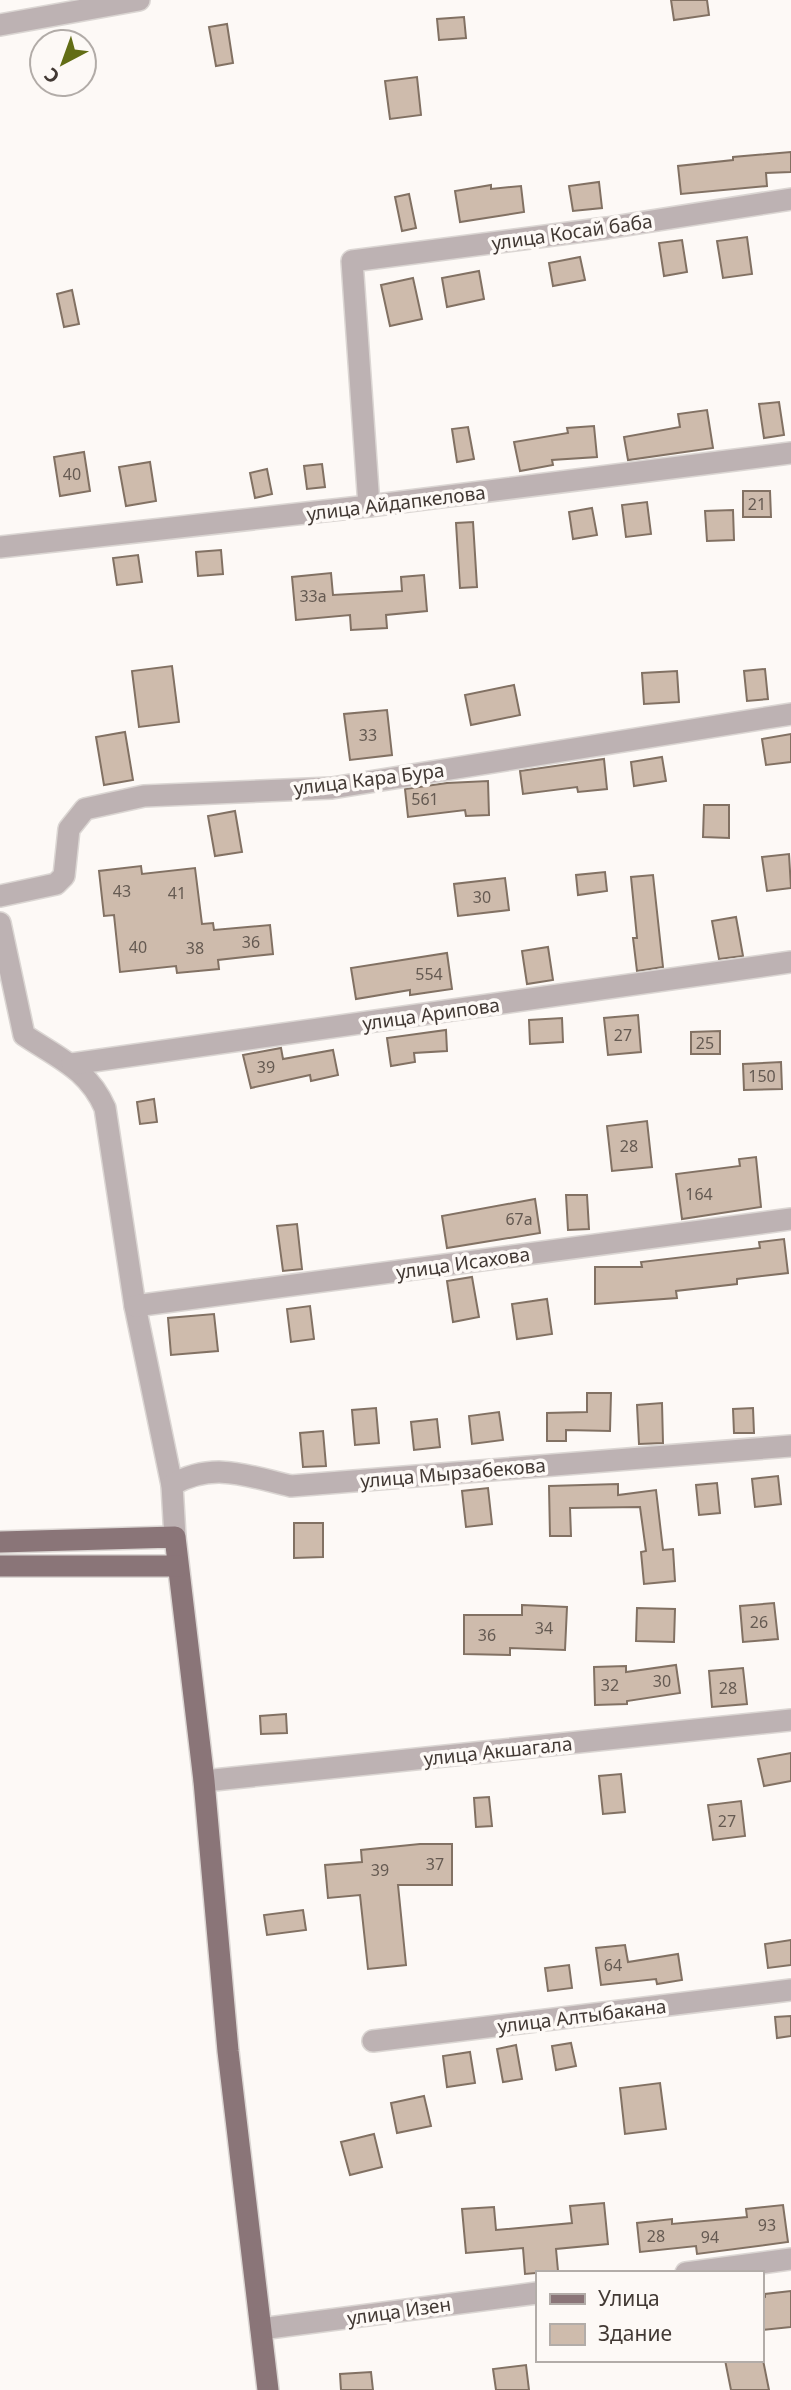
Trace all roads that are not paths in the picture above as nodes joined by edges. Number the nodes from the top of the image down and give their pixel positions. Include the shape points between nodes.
1 (139, 0) edge
2 (0, 24) edge
3 (791, 198) edge
4 (791, 453) edge
5 (369, 506) junction
6 (0, 547) edge
7 (791, 714) edge
8 (0, 897) edge
9 (0, 923) edge
10 (791, 962) edge
11 (72, 1065) junction
12 (791, 1219) edge
13 (135, 1306) junction
14 (791, 1446) edge
15 (172, 1485) junction
16 (175, 1537) junction
17 (0, 1542) edge
18 (0, 1566) edge
19 (177, 1566) junction
20 (791, 1720) edge
21 (204, 1781) junction
22 (791, 1990) edge
23 (373, 2041) dead end
24 (791, 2259) edge
25 (701, 2271) edge
26 (536, 2293) edge
27 (261, 2329) junction
28 (268, 2390) edge

1 - 2 street
3 - 5 street, улица Косай баба via 607,228 352,261
4 - 5 street, улица Айдапкелова
5 - 6 street, улица Айдапкелова
7 - 8 street, улица Кара Бура via 332,788 144,796 85,809 69,829 64,876 45,889
9 - 11 street via 24,1035
10 - 11 street, улица Арипова
11 - 13 street via 96,1086 105,1108
12 - 13 street, улица Исахова
13 - 15 street
14 - 15 street, улица Мырзабекова via 291,1486 235,1473 192,1473
15 - 16 street
16 - 17 main road
16 - 19 main road
18 - 19 main road
19 - 21 main road
20 - 21 street, улица Акшагала
21 - 27 main road via 228,2051
22 - 23 street, улица Алтыбакана
24 - 25 street
26 - 27 street, улица Изен
27 - 28 main road

